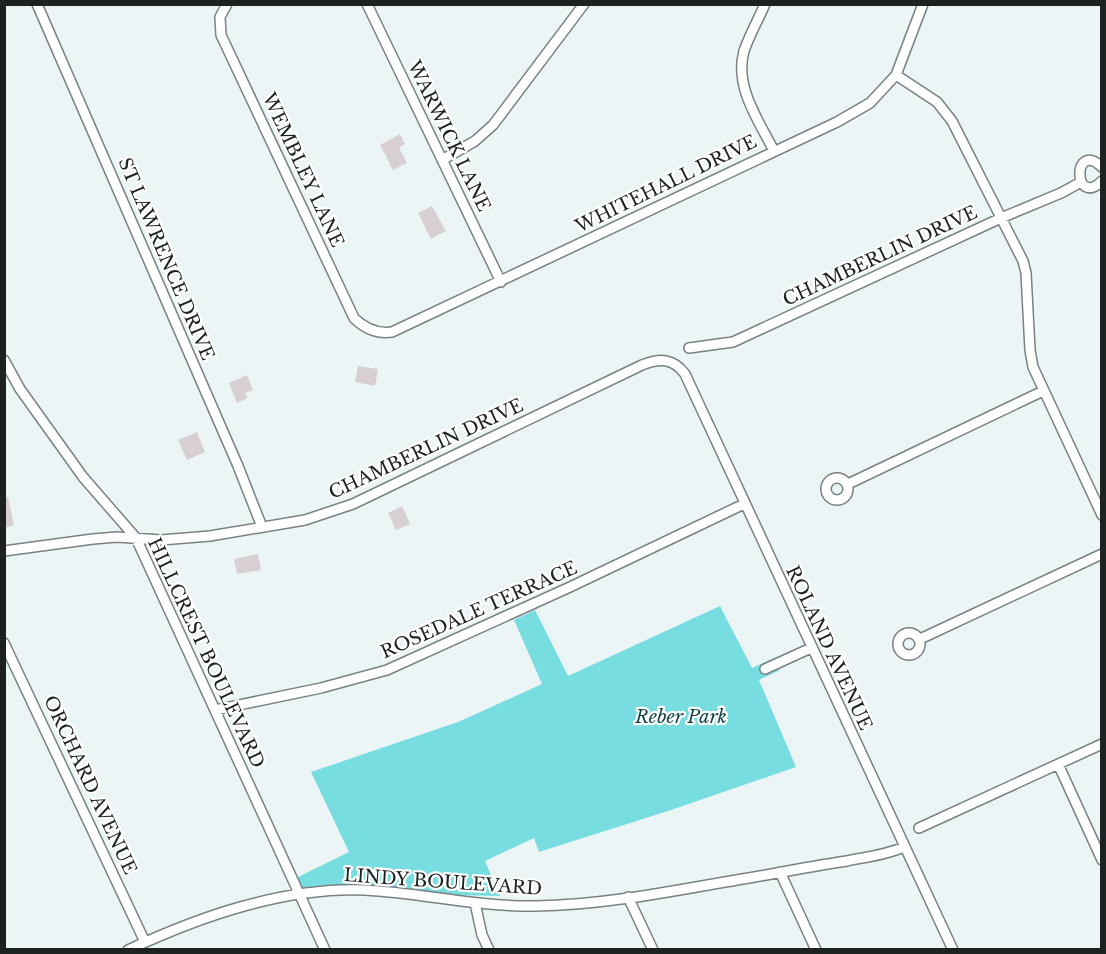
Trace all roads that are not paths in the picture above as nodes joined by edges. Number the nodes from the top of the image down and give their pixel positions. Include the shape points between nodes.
1 (37, 4) edge
2 (227, 4) edge
3 (368, 4) edge
4 (585, 4) edge
5 (765, 4) edge
6 (923, 4) edge
7 (896, 75) junction
8 (774, 151) junction
9 (442, 160) junction
10 (1101, 167) edge
11 (1081, 182) junction
12 (1101, 182) edge
13 (1001, 218) junction
14 (501, 282) junction
15 (370, 330) joint
16 (689, 348) dead end
17 (4, 360) edge
18 (673, 362) joint
19 (1043, 391) junction
20 (848, 484) dead end
21 (744, 504) junction
22 (1101, 514) edge
23 (262, 527) junction
24 (136, 538) junction
25 (4, 551) edge
26 (1101, 554) edge
27 (920, 639) dead end
28 (4, 643) edge
29 (811, 648) junction
30 (765, 669) dead end
31 (215, 710) junction
32 (1101, 744) edge
33 (1058, 764) junction
34 (920, 828) dead end
35 (904, 847) junction
36 (1101, 860) edge
37 (780, 872) junction
38 (300, 895) junction
39 (628, 897) junction
40 (475, 903) junction
41 (146, 942) junction
42 (128, 950) edge
43 (325, 950) edge
44 (489, 950) edge
45 (653, 950) edge
46 (816, 950) edge
47 (953, 950) edge

1 - 23 street, ST LAWRENCE DRIVE
2 - 15 street, WEMBLEY LANE via 220,17 221,35 354,318
3 - 9 street, WARWICK LANE
4 - 9 street via 493,125 476,141
5 - 8 street via 744,51 741,73 745,92
6 - 7 street, WHITEHALL DRIVE
7 - 8 street, WHITEHALL DRIVE via 870,103
7 - 13 street via 937,102 949,115
8 - 14 street, WHITEHALL DRIVE
9 - 14 street, WARWICK LANE
10 - 11 street, CHAMBERLIN DRIVE via 1092,162 1084,164 1078,174
11 - 12 street, CHAMBERLIN DRIVE via 1090,187
11 - 13 street, CHAMBERLIN DRIVE
13 - 16 street, CHAMBERLIN DRIVE via 733,342
13 - 19 street via 1026,273 1030,350
14 - 15 street, WHITEHALL DRIVE via 392,332
17 - 24 street, HILLCREST BOULEVARD via 83,477
18 - 21 street, ROLAND AVENUE via 685,374
18 - 23 street, CHAMBERLIN DRIVE via 642,364 353,504 304,520
19 - 20 street
19 - 22 street
21 - 29 street, ROLAND AVENUE
21 - 31 street, ROSEDALE TERRACE via 387,670
23 - 24 street, CHAMBERLIN DRIVE via 210,536
24 - 25 street, CHAMBERLIN DRIVE via 93,539
24 - 31 street, HILLCREST BOULEVARD
26 - 27 street
28 - 41 street, ORCHARD AVENUE
29 - 30 street
29 - 35 street, ROLAND AVENUE
31 - 38 street, HILLCREST BOULEVARD
32 - 33 street
33 - 34 street
33 - 36 street
35 - 37 street, LINDY BOULEVARD via 886,854
35 - 47 street, ROLAND AVENUE
37 - 39 street, LINDY BOULEVARD
37 - 46 street
38 - 40 street, LINDY BOULEVARD via 363,890
38 - 41 street, LINDY BOULEVARD via 252,904
38 - 43 street, HILLCREST BOULEVARD
39 - 40 street, LINDY BOULEVARD via 558,906
39 - 45 street
40 - 44 street
41 - 42 street, LINDY BOULEVARD

